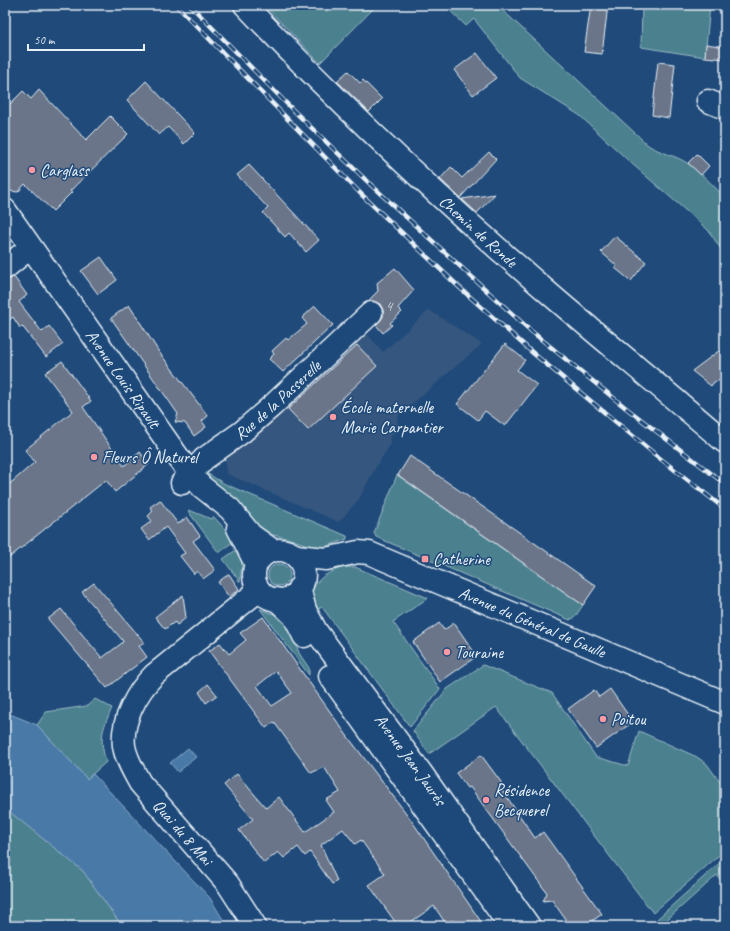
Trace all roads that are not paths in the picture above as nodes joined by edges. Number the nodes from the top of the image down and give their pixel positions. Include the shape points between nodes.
1 (245, 5) edge
2 (5, 210) edge
3 (5, 232) edge
4 (13, 262) edge
5 (371, 313) dead end
6 (725, 442) edge
7 (186, 478) junction
8 (296, 556) junction
9 (337, 556) junction
10 (264, 557) junction
11 (301, 583) junction
12 (267, 595) junction
13 (725, 703) edge
14 (255, 926) edge
15 (510, 926) edge
16 (529, 926) edge

1 - 6 main road, Chemin de Ronde via 320,83 465,220
2 - 7 main road, Avenue Louis Ripault
3 - 4 main road, Avenue Louis Ripault
4 - 7 main road, Avenue Louis Ripault via 151,443
5 - 7 main road, Rue de la Passerelle via 242,432 204,458
7 - 10 main road, Avenue Louis Ripault via 193,493 225,513 245,539
8 - 9 main road, Avenue du Général de Gaulle via 319,559
8 - 10 main road via 285,550
8 - 11 main road via 302,566
9 - 11 main road, Avenue du Général de Gaulle via 314,569
9 - 13 main road, Avenue du Général de Gaulle via 368,553
10 - 12 main road via 254,577
11 - 12 main road via 287,598
11 - 16 main road, Avenue Jean Jaurès via 305,610 316,631 453,817
12 - 14 main road, Quai du 8 Mai via 154,674 143,686 134,704 125,733 124,747 140,783 228,884
12 - 15 main road, Avenue Jean Jaurès via 294,616 312,652

